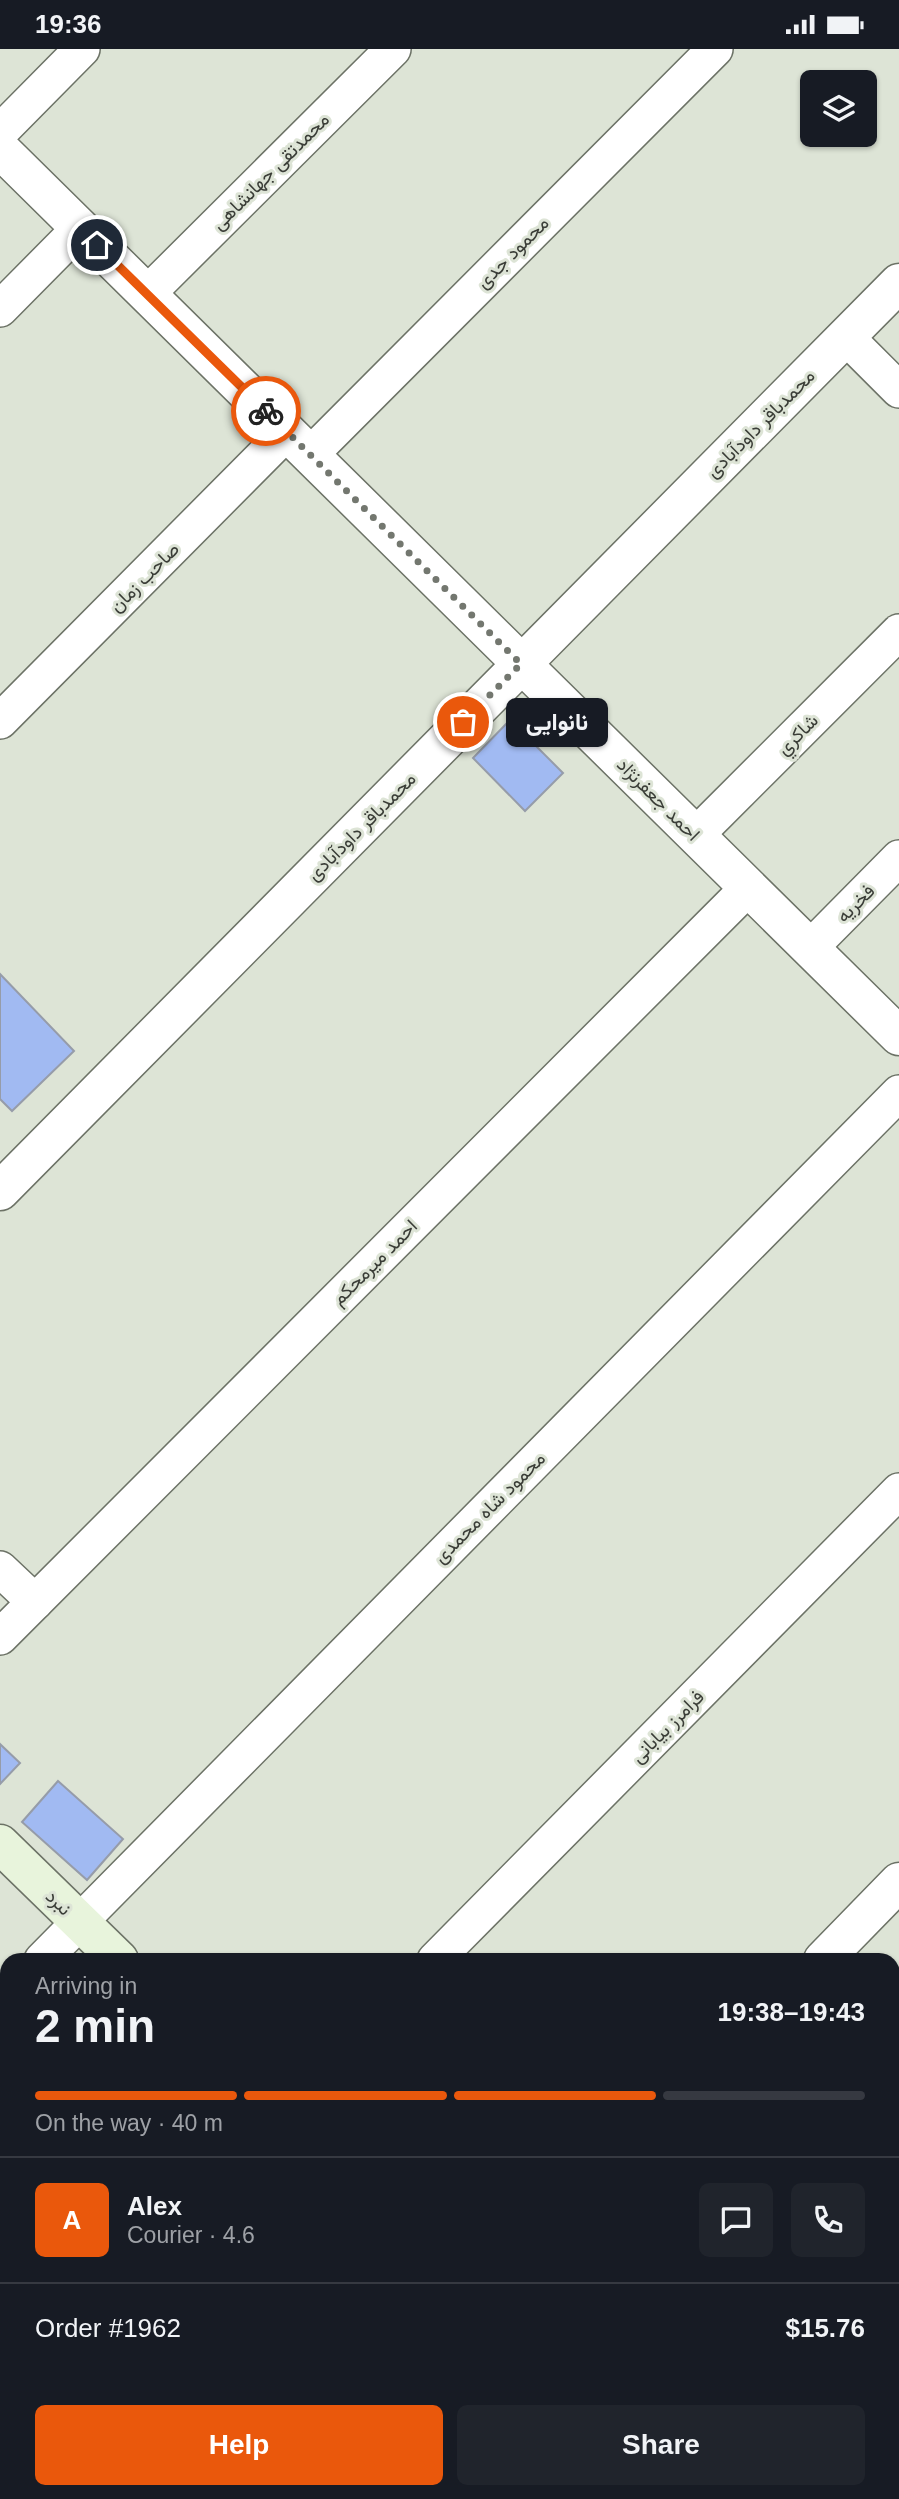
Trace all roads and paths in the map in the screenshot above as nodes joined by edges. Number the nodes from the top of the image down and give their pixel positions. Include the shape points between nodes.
1 (82, 49) edge
2 (393, 49) edge
3 (715, 49) edge
4 (0, 132) edge
5 (0, 149) edge
6 (80, 228) junction
7 (899, 283) edge
8 (146, 294) junction
9 (0, 309) edge
10 (846, 337) junction
11 (899, 390) edge
12 (299, 444) junction
13 (899, 632) edge
14 (521, 664) junction
15 (0, 721) edge
16 (696, 835) junction
17 (899, 858) edge
18 (748, 887) junction
19 (810, 948) junction
20 (899, 1036) edge
21 (899, 1093) edge
22 (0, 1191) edge
23 (899, 1491) edge
24 (0, 1569) edge
25 (34, 1602) junction
26 (0, 1637) edge
27 (0, 1845) edge
28 (899, 1882) edge
29 (80, 1922) junction
30 (49, 1953) edge
31 (112, 1953) edge
32 (442, 1953) edge
33 (830, 1953) edge

1 - 4 street
2 - 8 street, محمدتقی جهانشاهی
3 - 12 street, محمود جدی
5 - 6 street, احمد جعفرنژاد
6 - 8 street, احمد جعفرنژاد
6 - 9 street
7 - 10 street, محمدباقر داودآبادی
8 - 12 street, احمد جعفرنژاد
10 - 11 street
10 - 14 street, محمدباقر داودآبادی
12 - 14 street, احمد جعفرنژاد
12 - 15 street, صاحب زمان
13 - 16 street, شاكري
14 - 16 street, احمد جعفرنژاد
14 - 22 street, محمدباقر داودآبادی
16 - 18 street, احمد جعفرنژاد
17 - 19 street, فخریه
18 - 19 street, احمد جعفرنژاد
18 - 25 street, احمد میرمحکم
19 - 20 street, احمد جعفرنژاد
21 - 29 street, محمود شاه محمدی
23 - 32 street, فرامرز بیابانی
24 - 25 street
25 - 26 street, احمد میرمحکم
27 - 29 main road, نبرد
28 - 33 street
29 - 30 street, محمود شاه محمدی
29 - 31 main road, نبرد

